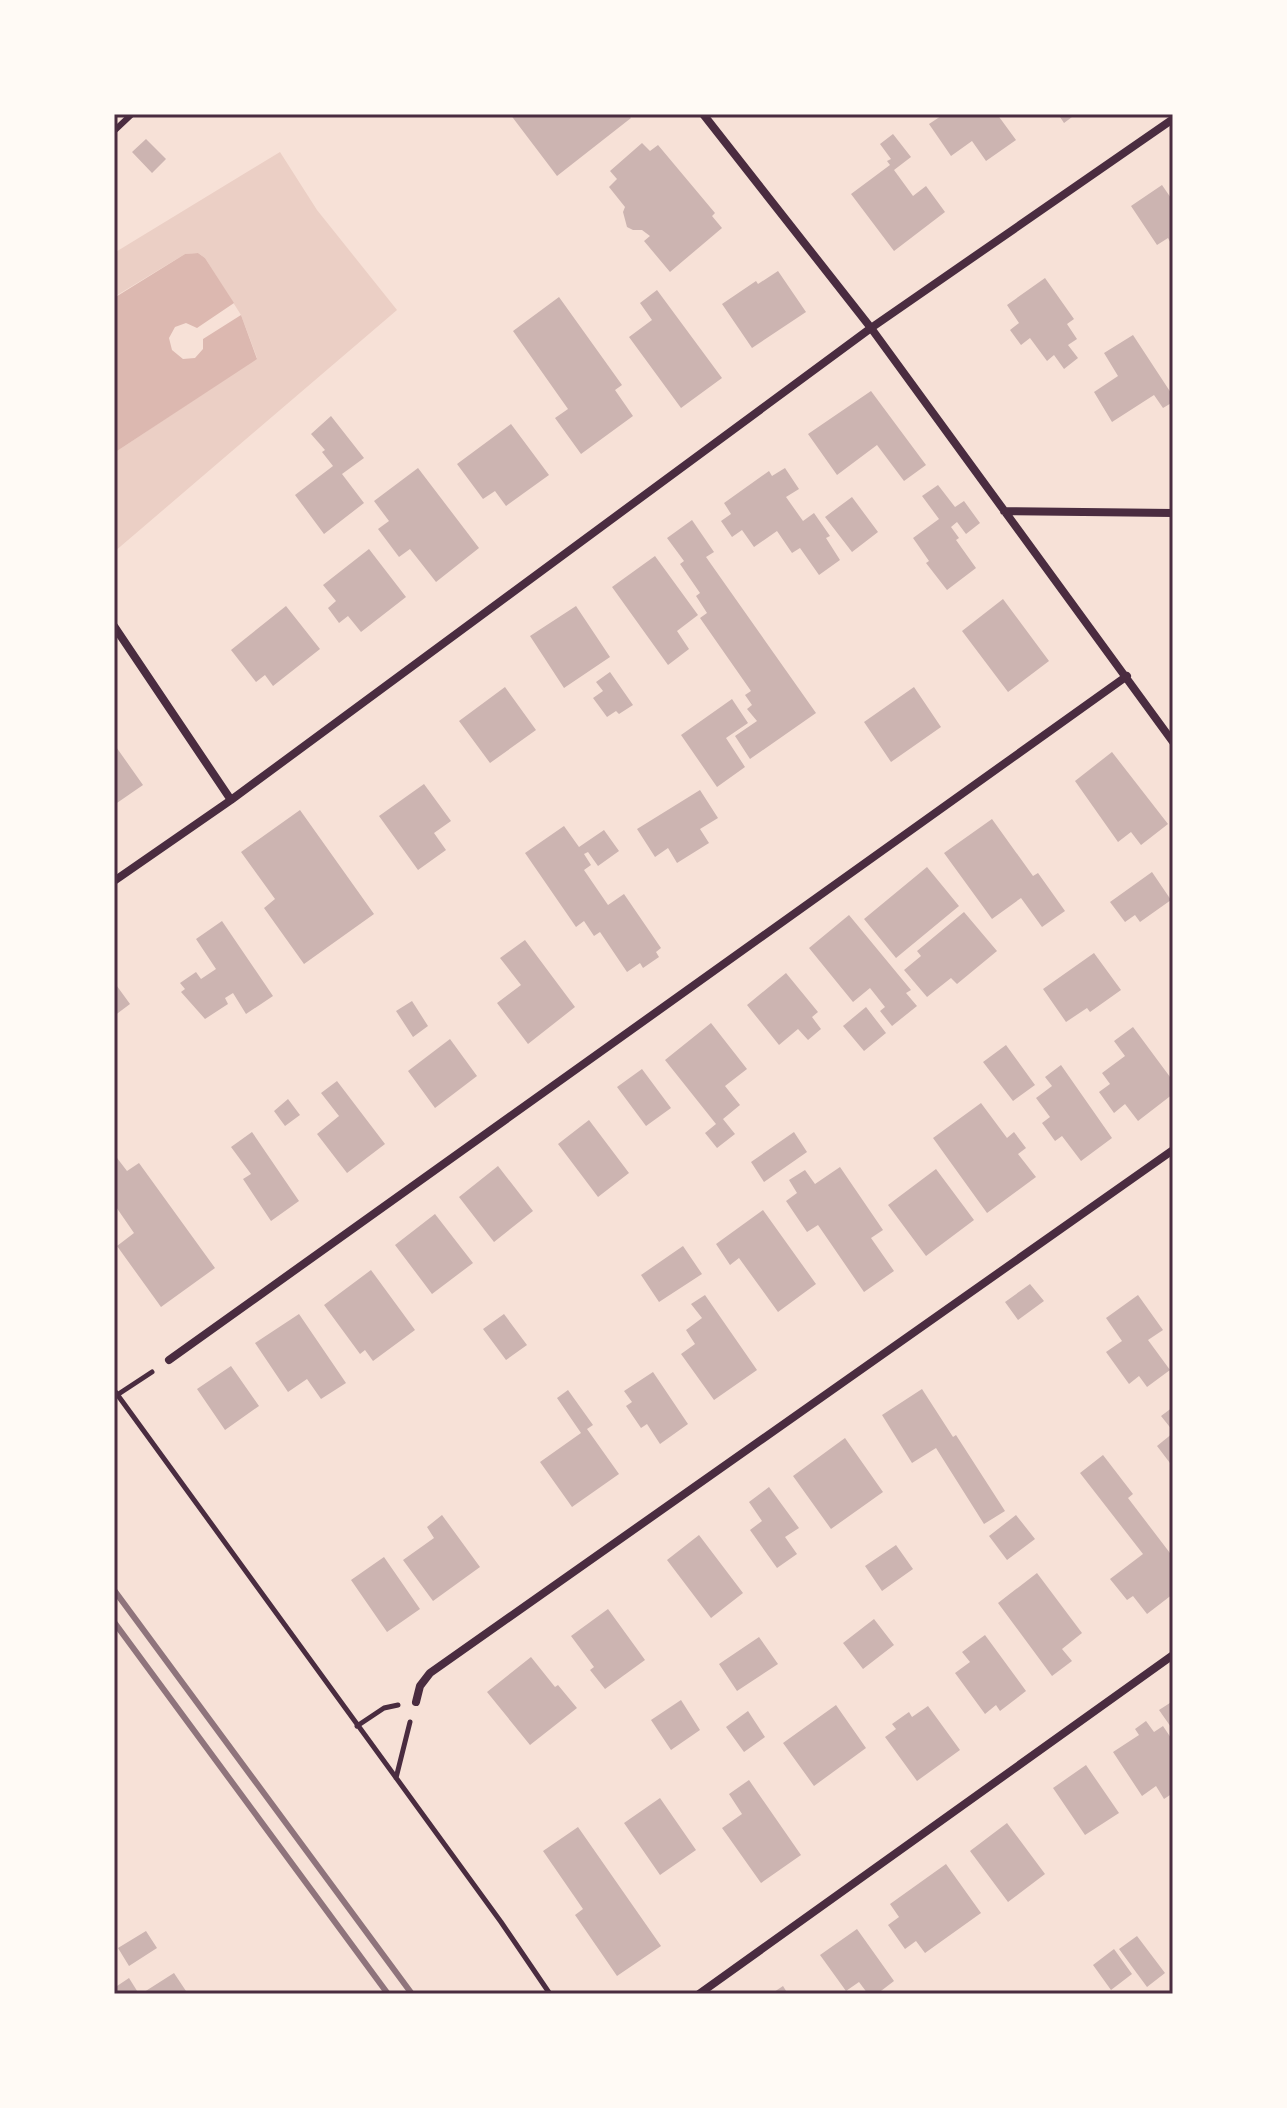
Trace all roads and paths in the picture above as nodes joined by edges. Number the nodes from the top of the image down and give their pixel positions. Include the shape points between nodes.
1 (132, 114) edge
2 (703, 114) edge
3 (1172, 123) edge
4 (114, 131) edge
5 (871, 328) junction
6 (1004, 511) junction
7 (1173, 513) edge
8 (114, 626) edge
9 (1127, 676) junction
10 (1173, 742) edge
11 (231, 800) junction
12 (114, 881) edge
13 (1173, 1150) edge
14 (169, 1360) joint
15 (116, 1393) edge
16 (1173, 1655) edge
17 (416, 1702) junction
18 (357, 1726) junction
19 (396, 1778) junction
20 (550, 1994) edge
21 (699, 1994) edge

1 - 4 lane
2 - 5 street
3 - 5 street
5 - 6 street
5 - 11 street
6 - 7 street
6 - 9 street
8 - 11 street
9 - 10 street
9 - 14 street
11 - 12 street
13 - 17 street via 430,1673
14 - 15 path
15 - 18 path
16 - 21 street
17 - 18 path via 384,1708
17 - 19 path
18 - 19 path
19 - 20 path

